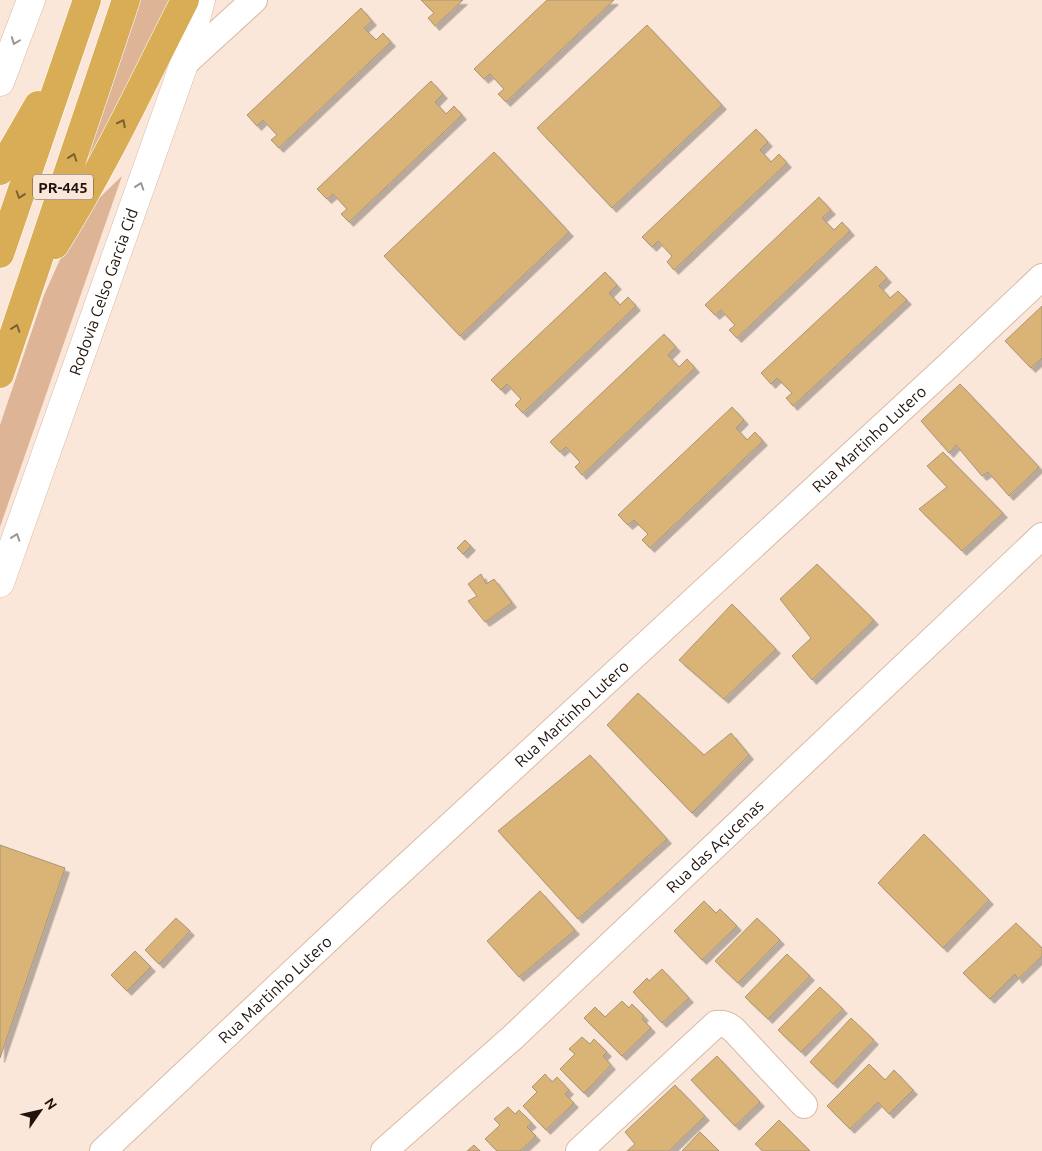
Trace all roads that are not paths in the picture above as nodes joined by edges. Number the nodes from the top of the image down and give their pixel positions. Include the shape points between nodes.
1 (31, 0) edge
2 (87, 0) edge
3 (126, 0) edge
4 (185, 0) edge
5 (201, 0) edge
6 (254, 0) edge
7 (68, 55) junction
8 (184, 64) junction
9 (0, 82) edge
10 (0, 171) edge
11 (0, 254) edge
12 (1042, 277) edge
13 (29, 287) junction
14 (0, 374) edge
15 (1042, 536) edge
16 (0, 583) edge
17 (804, 1105) dead end
18 (586, 1149) edge
19 (103, 1151) edge
20 (384, 1151) edge

1 -> 9 street
2 - 7 highway, PR-445
13 -> 3 highway, PR-445
13 -> 4 highway via 71,220
5 - 8 street, Rodovia Celso Garcia Cid
6 - 8 street
7 - 10 highway
7 -> 11 highway, PR-445
16 -> 8 street, Rodovia Celso Garcia Cid
12 - 19 street, Rua Martinho Lutero
14 -> 13 highway, PR-445
15 - 20 street, Rua das Açucenas via 520,1031
17 - 18 street via 734,1030 722,1023 716,1024

